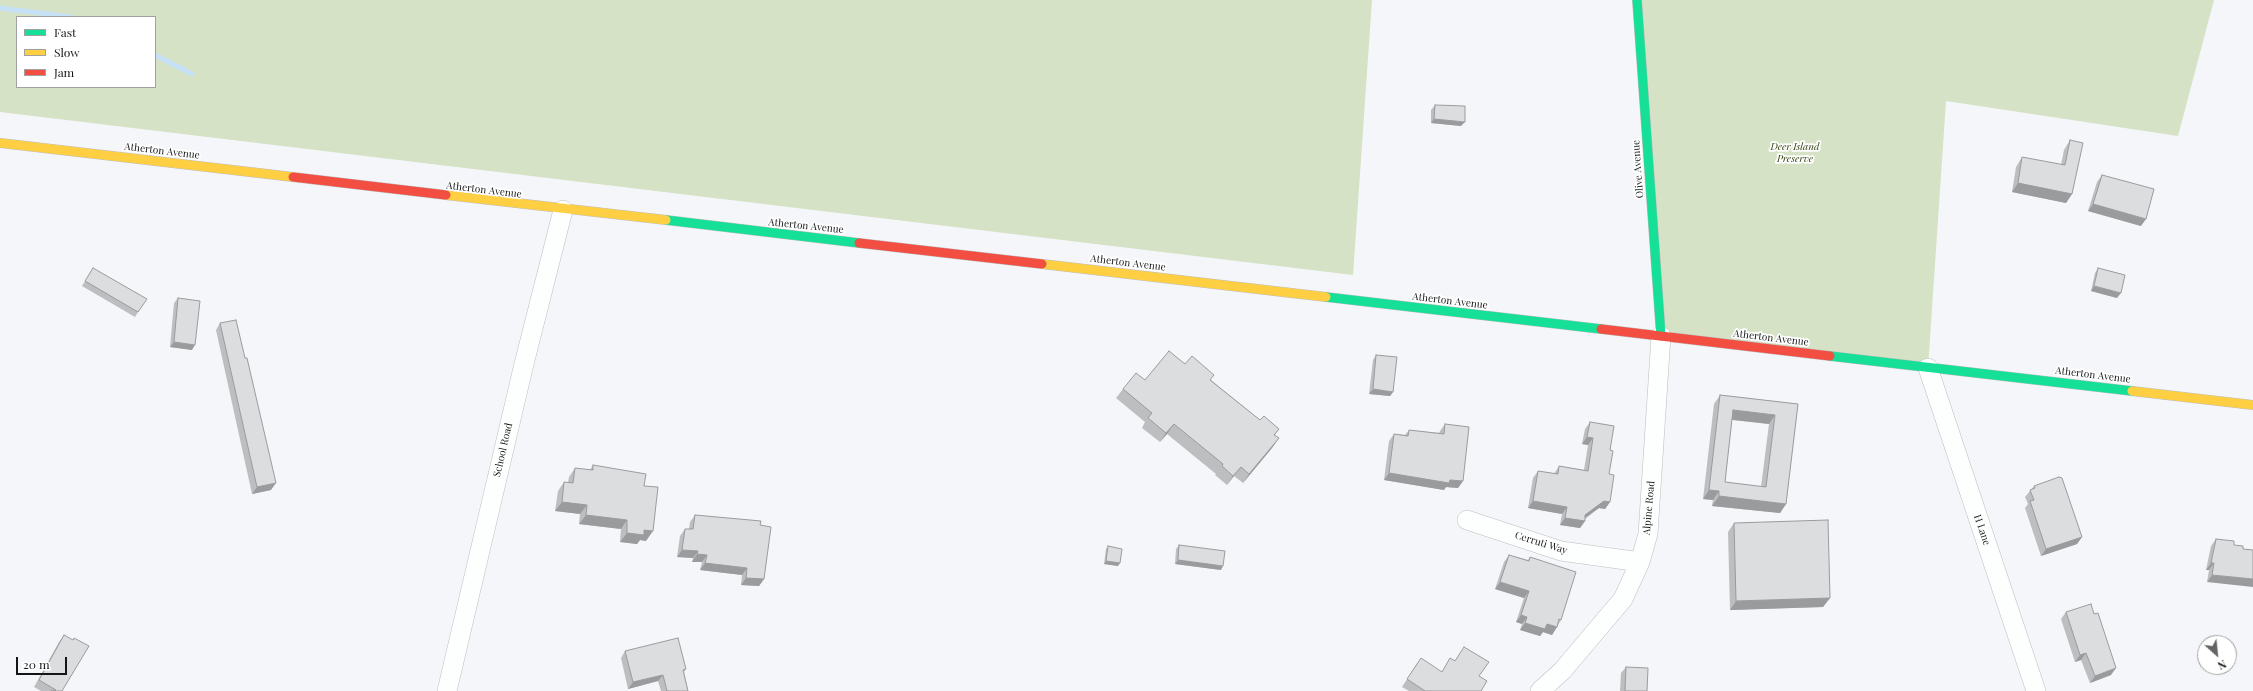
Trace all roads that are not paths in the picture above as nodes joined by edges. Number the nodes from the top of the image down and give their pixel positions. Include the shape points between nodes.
1 (1637, 0) edge
2 (0, 143) edge
3 (563, 210) junction
4 (1661, 336) junction
5 (1928, 368) junction
6 (2253, 405) edge
7 (1467, 520) dead end
8 (1640, 562) junction
9 (447, 691) edge
10 (1540, 691) edge
11 (2036, 691) edge

1 - 4 main road, Olive Avenue
2 - 3 main road, Atherton Avenue
3 - 4 main road, Atherton Avenue
3 - 9 street, School Road
4 - 5 main road, Atherton Avenue
4 - 8 street, Alpine Road via 1648,534
5 - 6 main road, Atherton Avenue
5 - 11 street, H Lane
7 - 8 street, Cerruti Way via 1561,551
8 - 10 street, Alpine Road via 1623,599 1562,671

